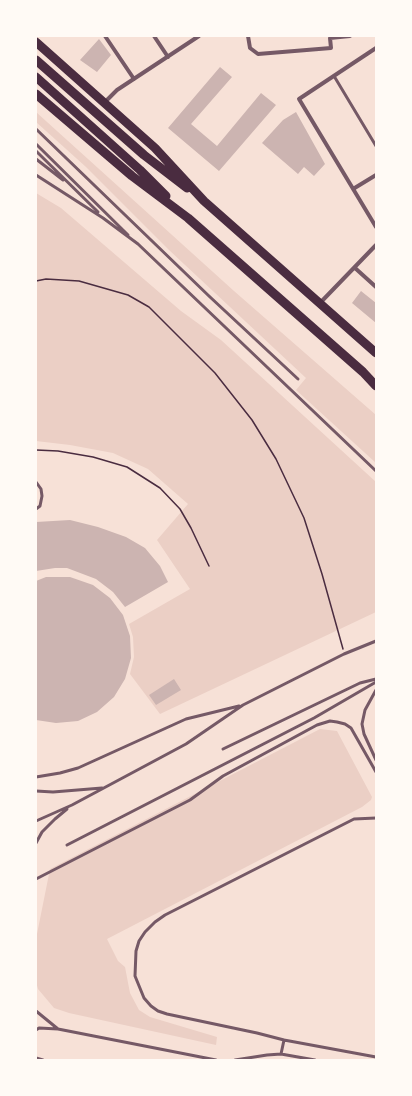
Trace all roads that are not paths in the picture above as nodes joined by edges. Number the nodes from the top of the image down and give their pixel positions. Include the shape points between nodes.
1 (105, 36) edge
2 (154, 36) edge
3 (199, 36) edge
4 (248, 36) edge
5 (350, 36) edge
6 (36, 42) edge
7 (376, 48) edge
8 (168, 57) junction
9 (36, 60) edge
10 (334, 76) junction
11 (36, 77) edge
12 (134, 79) junction
13 (36, 94) edge
14 (105, 102) junction
15 (36, 129) edge
16 (36, 144) edge
17 (376, 146) edge
18 (36, 151) edge
19 (36, 159) edge
20 (36, 175) edge
21 (376, 175) edge
22 (70, 186) junction
23 (354, 189) junction
24 (204, 201) junction
25 (103, 218) junction
26 (188, 218) junction
27 (376, 227) edge
28 (138, 244) junction
29 (376, 245) edge
30 (355, 268) junction
31 (376, 287) edge
32 (320, 303) junction
33 (376, 353) edge
34 (363, 372) junction
35 (298, 379) dead end
36 (376, 382) edge
37 (376, 386) edge
38 (376, 471) edge
39 (36, 482) edge
40 (36, 509) edge
41 (376, 641) edge
42 (376, 680) edge
43 (376, 690) edge
44 (243, 705) junction
45 (223, 749) dead end
46 (376, 760) edge
47 (376, 772) edge
48 (36, 777) edge
49 (104, 788) junction
50 (36, 791) edge
51 (72, 805) junction
52 (376, 818) edge
53 (36, 821) edge
54 (36, 843) edge
55 (67, 845) dead end
56 (36, 879) edge
57 (36, 1011) edge
58 (58, 1029) junction
59 (36, 1030) edge
60 (284, 1040) junction
61 (282, 1054) junction
62 (193, 1056) junction
63 (376, 1057) edge
64 (36, 1058) edge
65 (44, 1060) edge
66 (193, 1060) edge
67 (216, 1060) edge
68 (235, 1060) edge
69 (315, 1060) edge

1 - 12 street
2 - 8 street
3 - 8 street
4 - 5 street via 250,48 258,54 331,48 330,38
6 - 14 main road
7 - 10 street
8 - 12 street
9 - 24 main road via 144,155
10 - 17 lane
10 - 23 street via 299,99
11 - 26 main road via 140,170
12 - 14 street
13 - 26 main road via 132,176
14 - 24 main road via 156,148
15 - 35 lane
16 - 28 lane
18 - 22 lane
19 - 22 lane
20 - 25 lane
21 - 23 street
22 - 25 lane
23 - 27 street
24 - 32 main road
25 - 28 lane
26 - 34 main road
28 - 38 lane
29 - 30 street
30 - 31 street
30 - 32 street
32 - 33 main road
34 - 36 main road
34 - 37 main road
39 - 40 lane via 42,496 40,506
41 - 44 lane via 344,654
42 - 45 lane via 360,683
42 - 55 lane via 314,718
43 - 46 lane via 365,710 362,724
44 - 48 lane via 186,719 78,768
44 - 49 lane via 186,744
47 - 56 lane via 351,728 337,722 317,725 223,776 190,800
49 - 50 lane
49 - 51 lane
51 - 53 lane
51 - 54 lane via 42,832
52 - 60 lane via 354,820 165,915 155,922 139,941 135,976 144,998 154,1009
57 - 58 lane
58 - 59 lane
58 - 62 lane
60 - 61 lane
60 - 63 lane
61 - 68 lane
61 - 69 lane
62 - 66 lane
62 - 67 lane
64 - 65 lane

